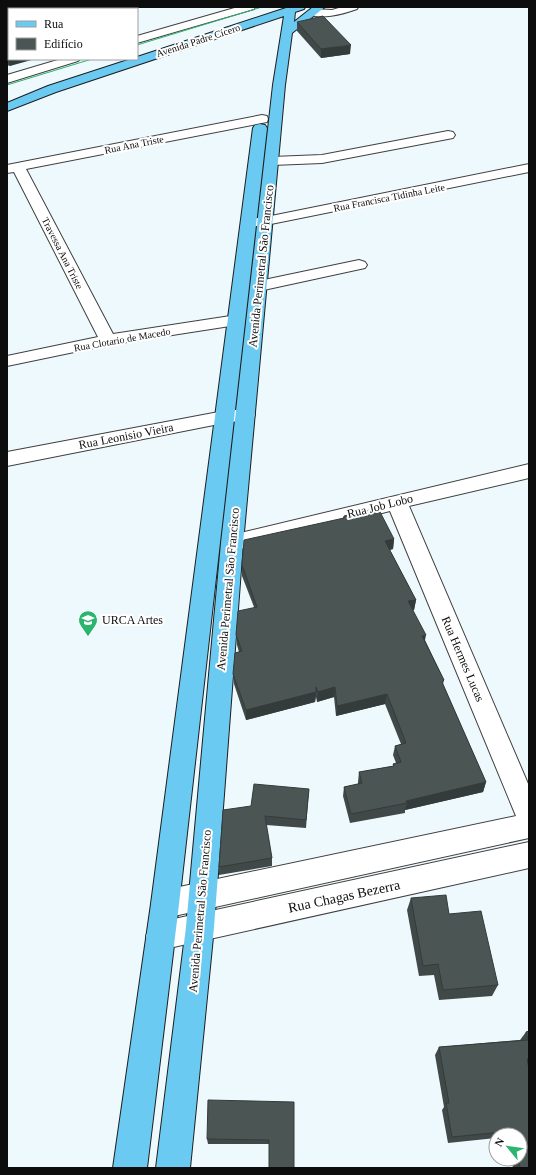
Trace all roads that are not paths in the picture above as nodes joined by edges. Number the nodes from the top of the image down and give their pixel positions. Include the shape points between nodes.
1 (250, 7) edge
2 (353, 7) edge
3 (316, 10) edge
4 (288, 16) edge
5 (138, 39) edge
6 (71, 60) edge
7 (7, 79) edge
8 (272, 85) junction
9 (7, 107) edge
10 (262, 119) junction
11 (448, 135) dead end
12 (272, 162) junction
13 (13, 168) edge
14 (529, 168) edge
15 (257, 222) junction
16 (359, 265) dead end
17 (259, 286) junction
18 (237, 320) junction
19 (108, 340) junction
20 (7, 361) edge
21 (246, 415) junction
22 (224, 417) junction
23 (7, 460) edge
24 (529, 471) edge
25 (397, 502) junction
26 (232, 543) junction
27 (529, 817) edge
28 (529, 826) edge
29 (529, 855) edge
30 (202, 896) junction
31 (165, 904) junction
32 (200, 927) junction
33 (160, 936) junction
34 (130, 1168) edge
35 (173, 1168) edge

1 - 5 street
2 - 3 street via 333,13
3 - 4 main road
4 - 8 main road, Avenida Perimetral São Francisco
4 - 9 main road, Avenida Padre Cícero via 52,89
6 - 7 street
8 - 10 main road, Avenida Perimetral São Francisco
8 - 12 main road, Avenida Perimetral São Francisco
10 - 13 street, Rua Ana Triste
10 - 15 main road, Avenida Perimetral São Francisco
11 - 12 street via 322,159
12 - 15 main road, Avenida Perimetral São Francisco
13 - 19 street, Travessa Ana Triste
14 - 15 street, Rua Francisca Tidinha Leite
15 - 17 main road, Avenida Perimetral São Francisco
15 - 18 main road, Avenida Perimetral São Francisco
16 - 17 street
17 - 21 main road, Avenida Perimetral São Francisco
18 - 19 street, Rua Clotario de Macedo
18 - 22 main road, Avenida Perimetral São Francisco
19 - 20 street, Rua Clotario de Macedo
21 - 22 street, Rua Leonisio Vieira
21 - 26 main road, Avenida Perimetral São Francisco
22 - 23 street, Rua Leonisio Vieira
22 - 31 main road, Avenida Perimetral São Francisco
24 - 25 street, Rua Job Lobo
25 - 26 street, Rua Job Lobo
25 - 27 street, Rua Hermes Lucas
26 - 30 main road, Avenida Perimetral São Francisco
28 - 30 street
29 - 32 street, Rua Chagas Bezerra
30 - 31 street
30 - 32 main road, Avenida Perimetral São Francisco
31 - 33 main road, Avenida Perimetral São Francisco
32 - 33 street, Rua Chagas Bezerra
32 - 35 main road, Avenida Perimetral São Francisco
33 - 34 main road, Avenida Perimetral São Francisco

